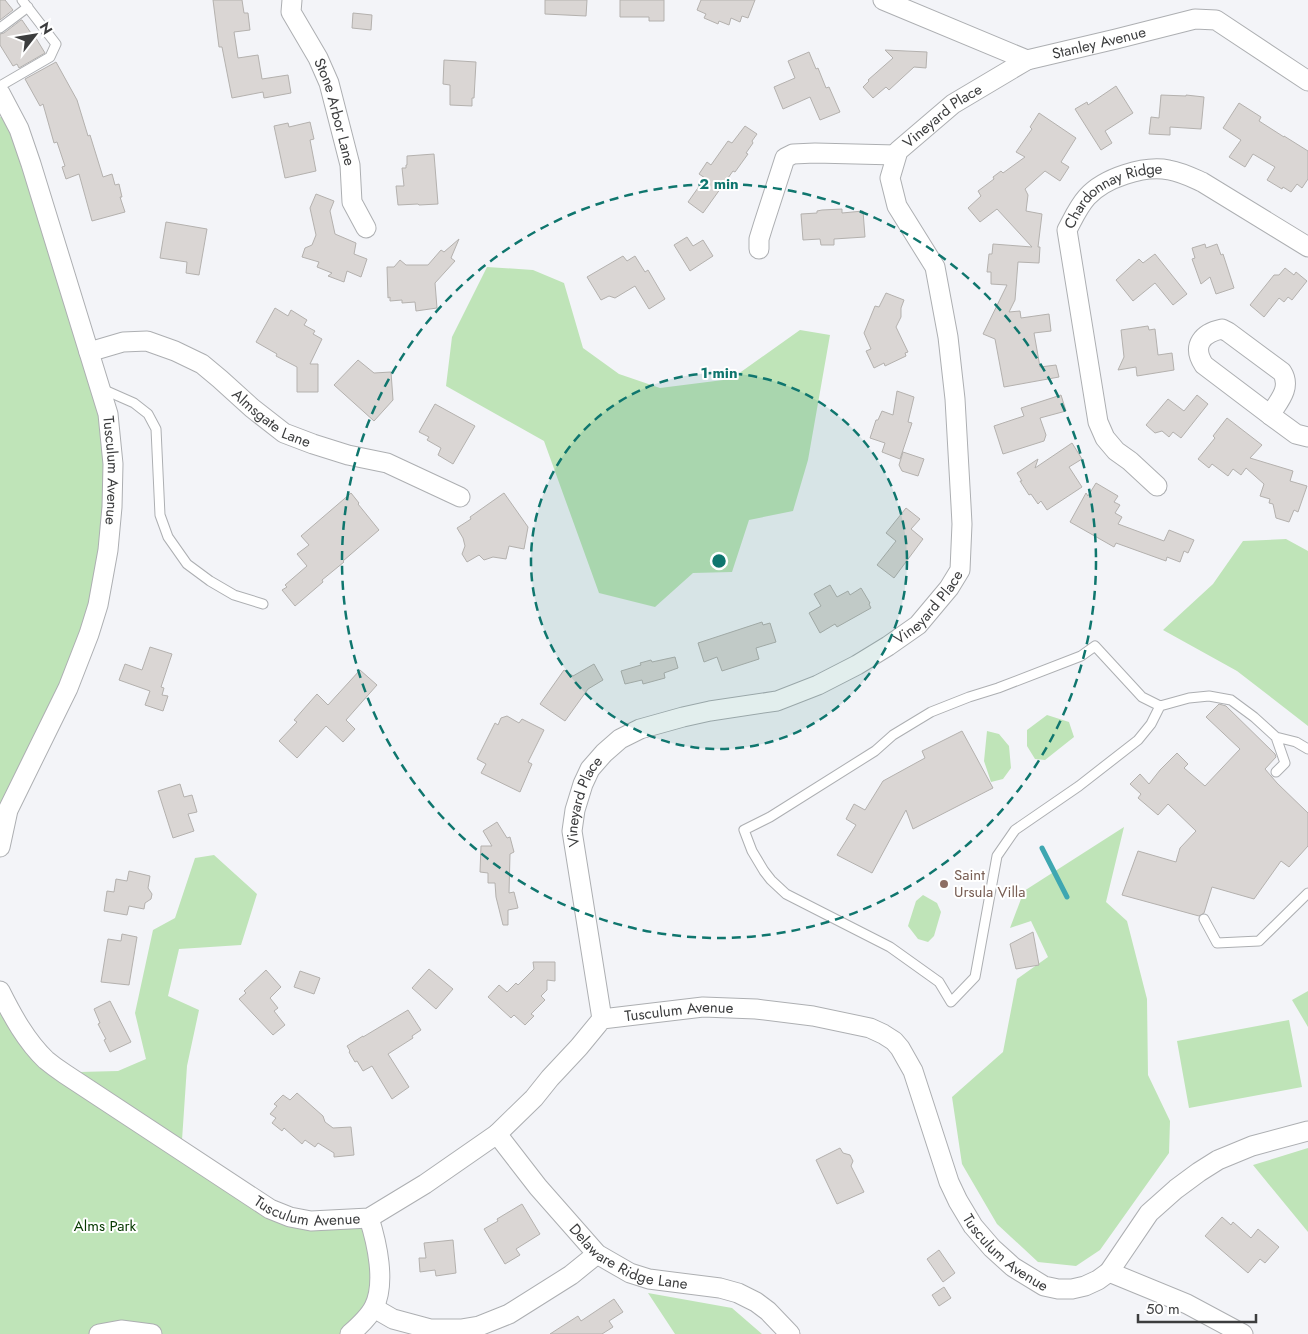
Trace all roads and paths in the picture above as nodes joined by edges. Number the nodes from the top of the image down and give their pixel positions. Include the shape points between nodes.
1 (292, 0) edge
2 (882, 0) edge
3 (25, 4) edge
4 (0, 28) edge
5 (1027, 60) junction
6 (1308, 81) edge
7 (0, 86) edge
8 (0, 93) edge
9 (896, 155) junction
10 (366, 228) dead end
11 (1308, 248) edge
12 (759, 249) dead end
13 (89, 352) junction
14 (100, 387) junction
15 (1270, 415) junction
16 (1308, 438) edge
17 (1158, 486) dead end
18 (460, 497) dead end
19 (262, 604) dead end
20 (1160, 706) junction
21 (1276, 737) junction
22 (1308, 749) edge
23 (1276, 772) dead end
24 (4, 811) edge
25 (0, 847) edge
26 (1308, 893) edge
27 (1204, 919) dead end
28 (0, 991) edge
29 (602, 1018) junction
30 (1308, 1131) edge
31 (497, 1134) junction
32 (368, 1218) junction
33 (597, 1254) junction
34 (1109, 1272) junction
35 (374, 1308) junction
36 (99, 1334) edge
37 (152, 1334) edge
38 (350, 1334) edge
39 (790, 1334) edge
40 (1243, 1334) edge

1 - 10 street, Stone Arbor Lane via 291,12 329,83 350,165 352,202
2 - 5 street
3 - 4 lane
3 - 7 lane via 56,44 50,57
5 - 6 street, Stanley Avenue via 1195,19 1216,20
5 - 9 street, Vineyard Place via 952,104
8 - 13 street, Tusculum Avenue via 19,129
9 - 12 street via 815,153 793,154 785,158 762,226
9 - 29 street, Vineyard Place via 890,178 897,206 935,267 948,337 962,514 960,570 918,624 857,665 777,701 710,711 640,729 620,739 590,769 574,810 572,831
11 - 17 street, Chardonnay Ridge via 1202,182 1168,170 1153,169 1118,177 1087,197 1076,211 1067,230 1098,422 1116,451
13 - 14 street, Tusculum Avenue
13 - 18 street, Almsgate Lane via 123,342 147,341 175,351 202,364 284,432 348,455 388,463
14 - 19 lane via 134,403 148,414 156,430 160,515 168,537 187,564 234,595
14 - 24 street, Tusculum Avenue via 108,414 113,464 108,550 98,605 68,688
15 - 15 street via 1286,388 1282,372 1228,332 1222,329 1206,334 1198,349 1200,360
15 - 16 street via 1296,434
20 - 20 lane via 1142,697 1095,646 1081,656 931,712 893,735 875,751 744,830 764,871 786,894 890,947 939,982 951,1002 975,977 997,856 1014,830 1079,786 1138,740
20 - 21 lane via 1209,696 1231,700
21 - 22 lane
21 - 23 lane via 1285,763
24 - 25 street, Tusculum Avenue
26 - 27 lane via 1259,941 1217,943
28 - 32 street, Tusculum Avenue via 11,1014 46,1059 270,1210 311,1221
29 - 31 street, Tusculum Avenue via 534,1098
29 - 34 street, Tusculum Avenue via 703,1007 756,1008 870,1028 894,1041 913,1071 949,1182 973,1226 992,1248 1013,1267 1044,1286 1058,1289 1085,1286
30 - 34 street, Tusculum Avenue via 1252,1146 1218,1160 1176,1188 1149,1213
31 - 32 street, Tusculum Avenue via 425,1184
31 - 33 street, Delaware Ridge Lane
32 - 35 street via 379,1256 380,1273
33 - 35 street via 572,1275 509,1314 479,1326 430,1329 393,1319
33 - 39 street, Delaware Ridge Lane via 649,1280 738,1293 768,1311
34 - 40 street via 1187,1304
35 - 38 street
36 - 37 street via 121,1330

